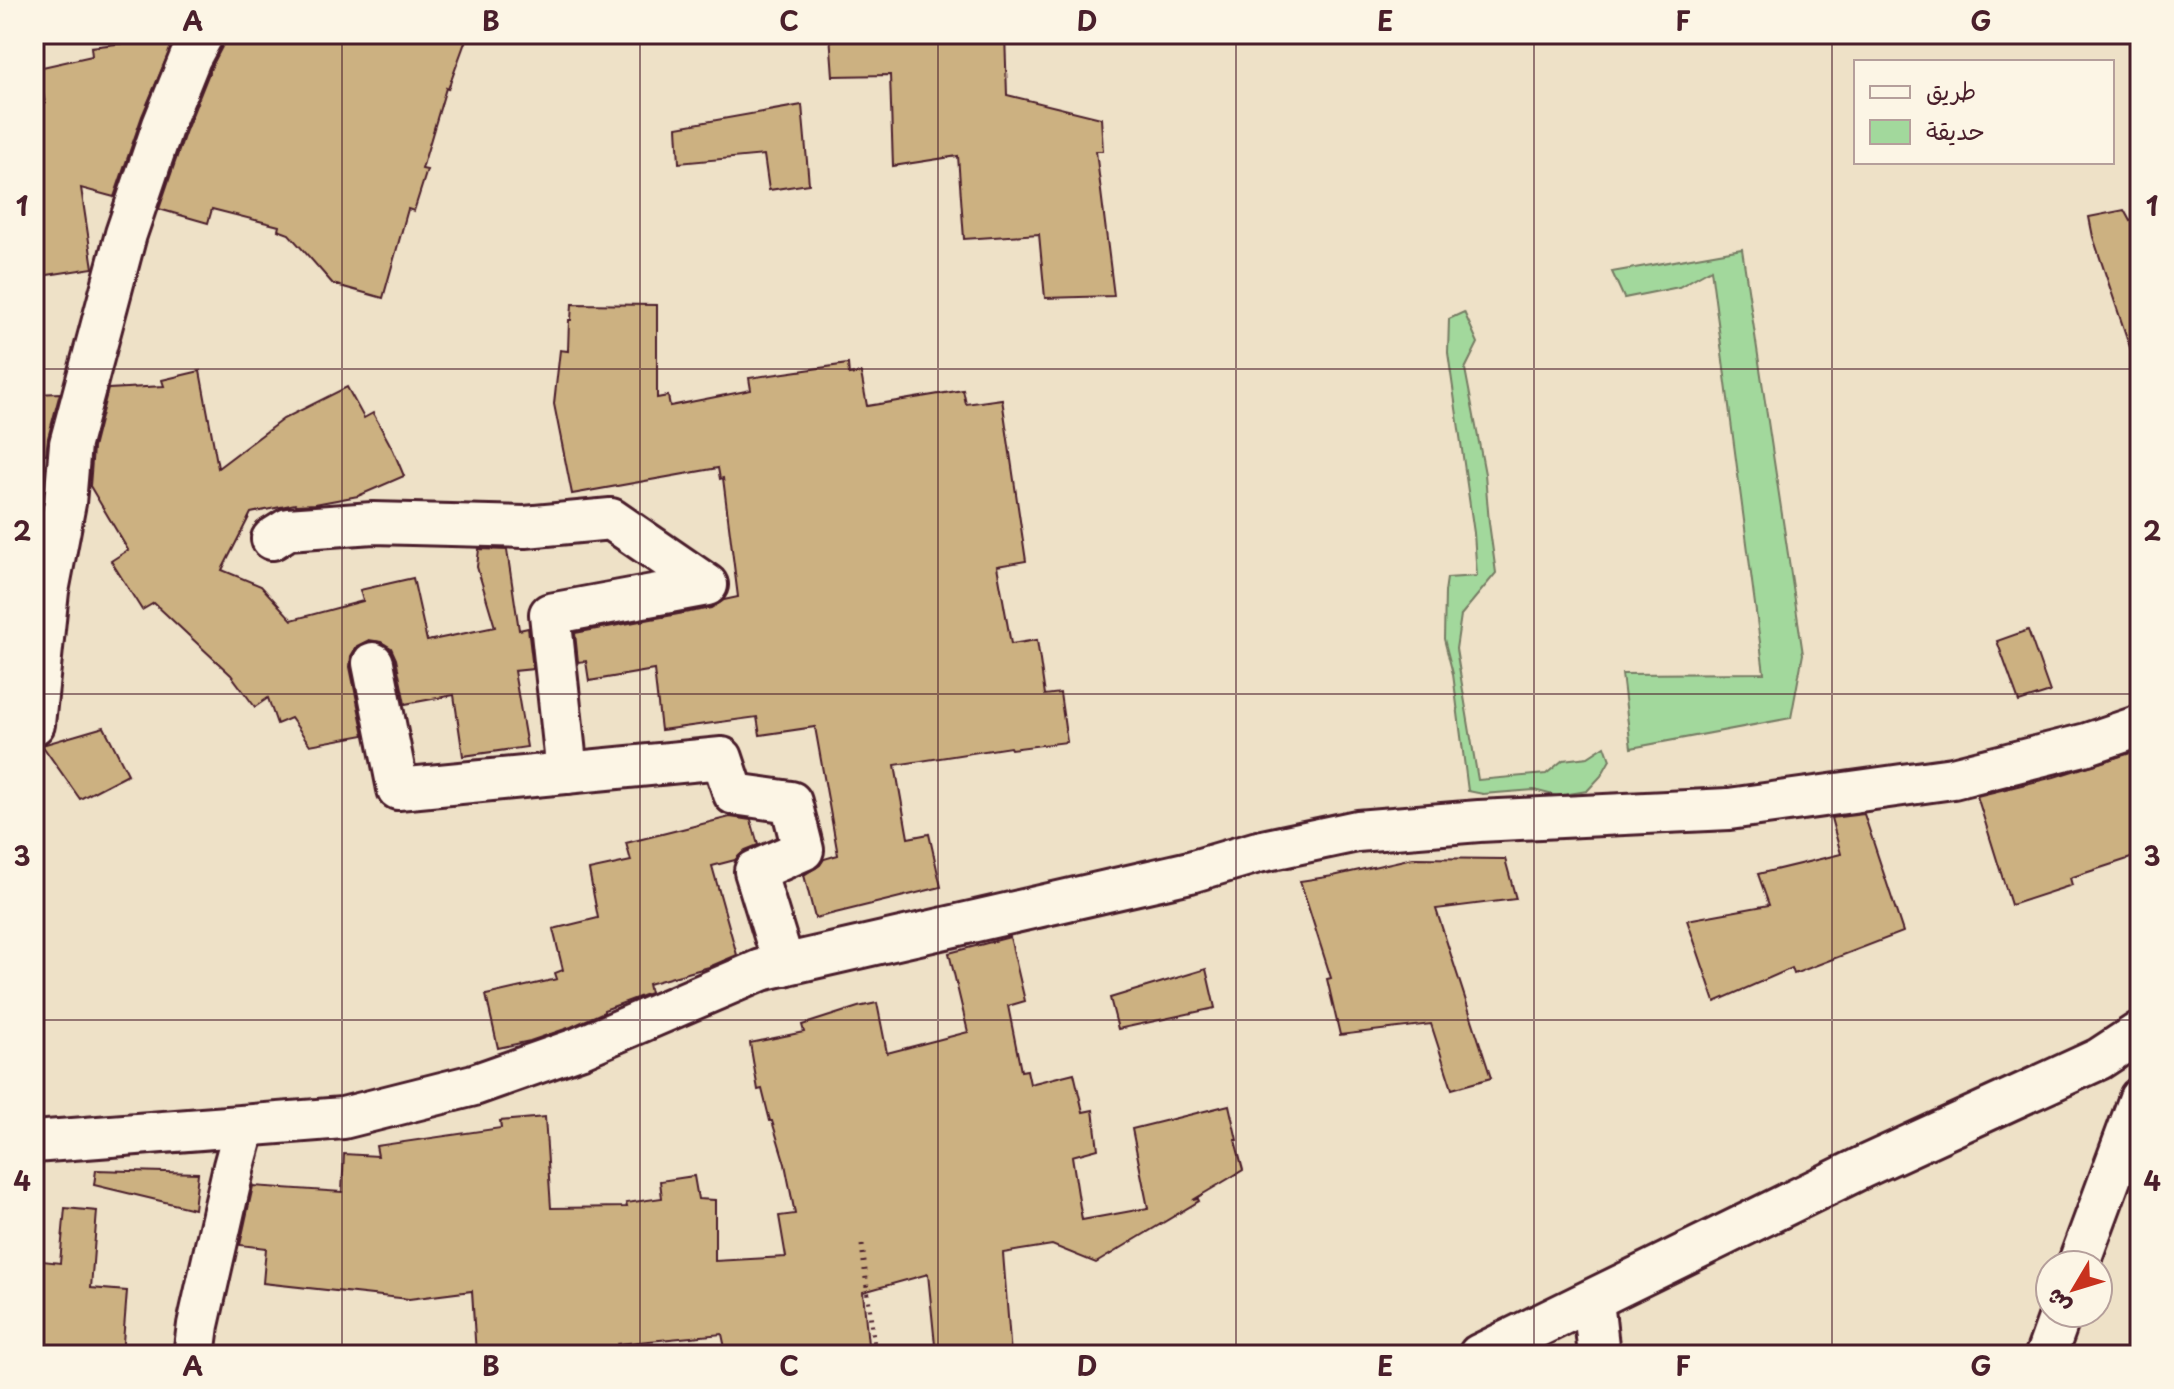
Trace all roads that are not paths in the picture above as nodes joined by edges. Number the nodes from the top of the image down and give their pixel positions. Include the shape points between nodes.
1 (203, 34) edge
2 (272, 539) dead end
3 (373, 663) dead end
4 (34, 724) edge
5 (2140, 726) edge
6 (567, 773) junction
7 (784, 965) junction
8 (2140, 1032) edge
9 (2140, 1098) edge
10 (245, 1126) junction
11 (34, 1142) edge
12 (2084, 1249) edge
13 (1593, 1301) junction
14 (2055, 1329) edge
15 (194, 1355) edge
16 (1479, 1355) edge
17 (1599, 1355) edge
18 (2046, 1355) edge

1 - 4 street via 163,125 126,234 70,444
2 - 6 street via 288,529 373,523 525,527 611,519 707,585 550,614
3 - 6 street via 398,789
5 - 7 street via 1953,778 1729,809 1357,831
6 - 7 street via 722,758 734,794 791,802 803,850 755,871
7 - 10 street via 474,1085 343,1118
8 - 13 street via 2099,1059 1863,1167
9 - 12 street
10 - 11 street
10 - 15 street
13 - 16 street
13 - 17 street
14 - 18 street

